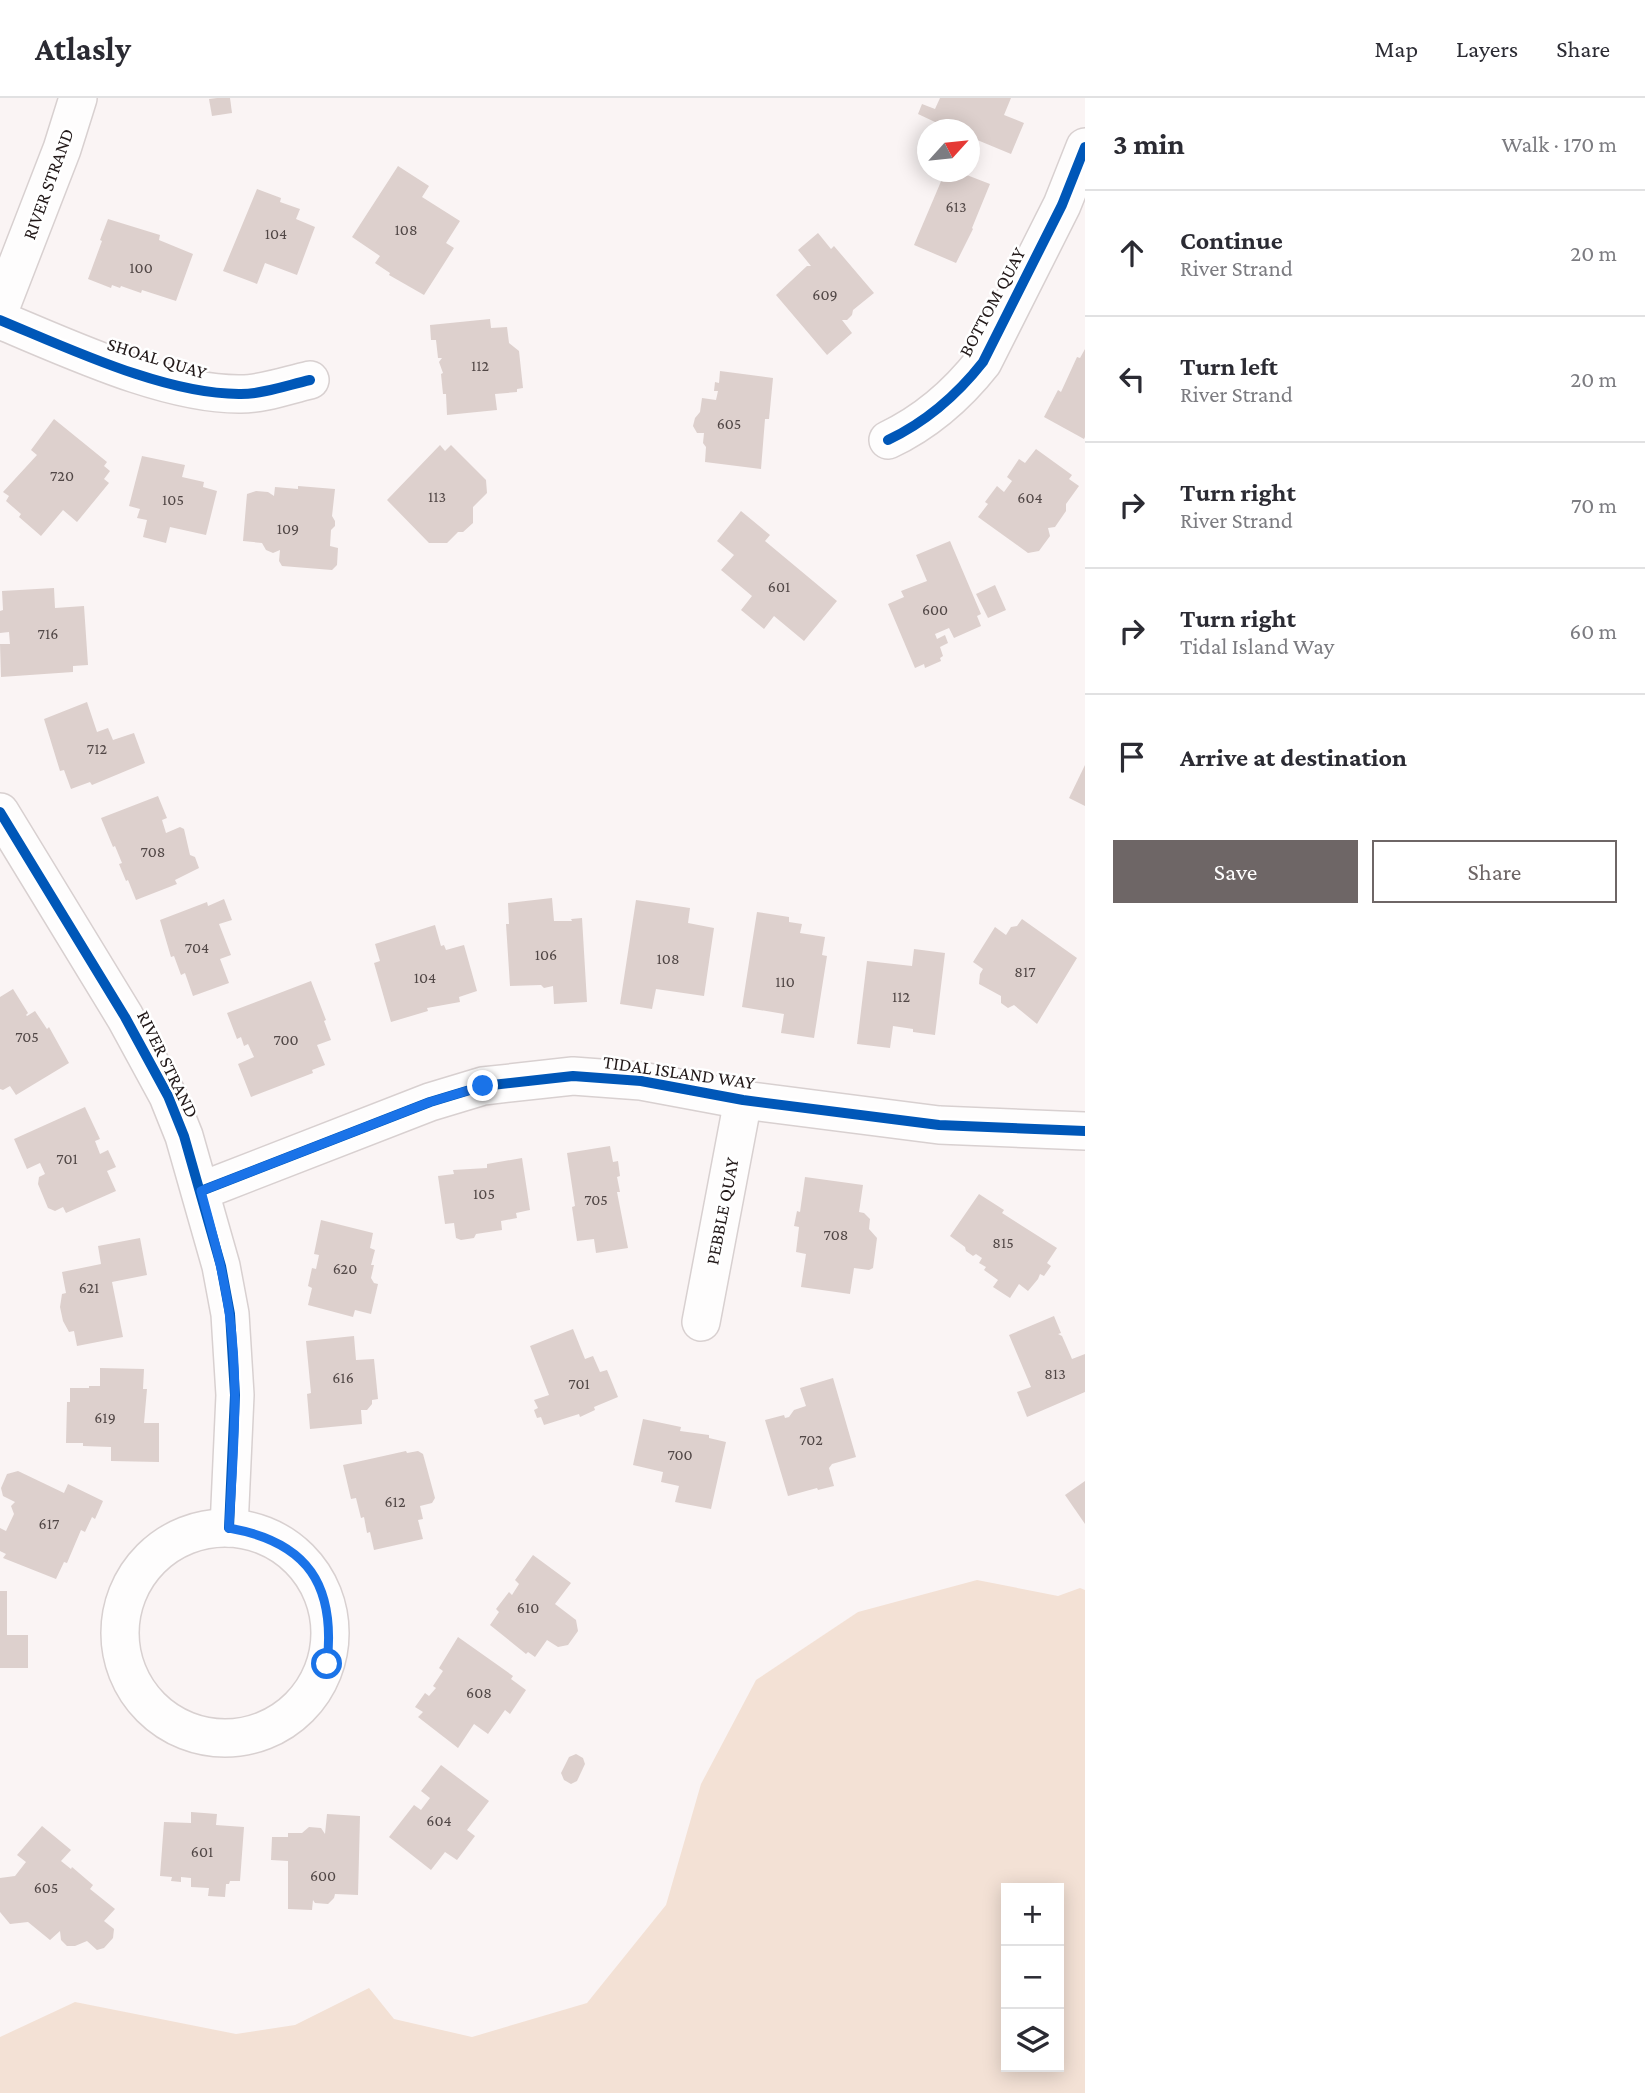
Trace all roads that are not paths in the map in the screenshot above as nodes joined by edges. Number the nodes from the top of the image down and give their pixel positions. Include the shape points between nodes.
1 (78, 98) edge
2 (1085, 147) edge
3 (0, 309) edge
4 (0, 320) edge
5 (310, 380) dead end
6 (888, 440) dead end
7 (0, 813) edge
8 (743, 1100) junction
9 (1085, 1131) edge
10 (201, 1191) junction
11 (701, 1322) dead end
12 (229, 1528) junction

1 - 3 street, RIVER STRAND
2 - 6 street, BOTTOM QUAY via 1062,205 983,362 939,408
4 - 5 street, SHOAL QUAY via 184,388 243,394
7 - 10 street, RIVER STRAND via 168,1096
8 - 9 street, TIDAL ISLAND WAY via 939,1125
8 - 10 street, TIDAL ISLAND WAY via 641,1081 573,1076 483,1086
8 - 11 street, PEBBLE QUAY
10 - 12 street, RIVER STRAND via 230,1314 235,1395
12 - 12 street via 176,1539 155,1556 136,1577 120,1629 132,1682 147,1703 168,1722 220,1739 274,1727 298,1710 327,1664 330,1638 328,1611 304,1561 257,1533

